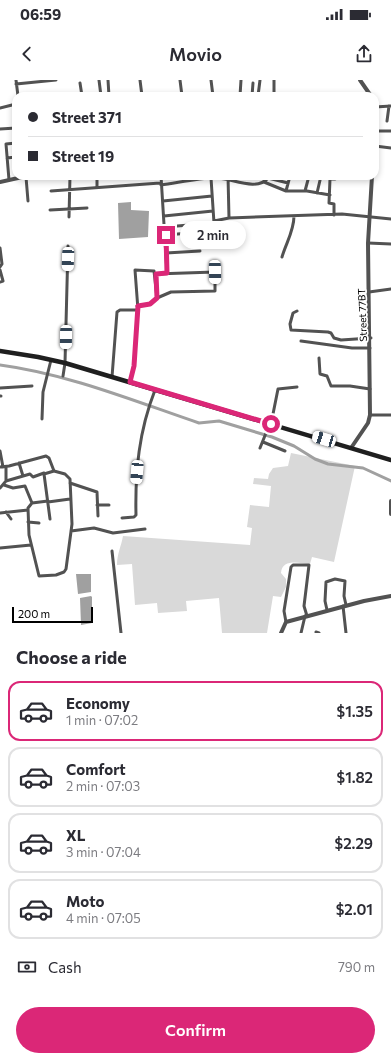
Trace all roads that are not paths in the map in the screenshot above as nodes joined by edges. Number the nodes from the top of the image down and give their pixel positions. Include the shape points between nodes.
1 (40, 80) edge
2 (56, 80) edge
3 (99, 80) edge
4 (108, 80) edge
5 (140, 80) edge
6 (180, 80) edge
7 (212, 80) edge
8 (241, 80) edge
9 (260, 80) edge
10 (274, 80) edge
11 (360, 80) edge
12 (16, 82) edge
13 (80, 83) dead end
14 (253, 83) dead end
15 (17, 92) edge
16 (81, 92) edge
17 (100, 92) edge
18 (110, 92) edge
19 (142, 92) edge
20 (182, 92) edge
21 (213, 92) edge
22 (240, 92) edge
23 (252, 92) edge
24 (258, 92) edge
25 (274, 92) edge
26 (368, 92) edge
27 (12, 105) edge
28 (390, 106) edge
29 (379, 107) edge
30 (0, 108) edge
31 (388, 121) dead end
32 (12, 128) edge
33 (0, 129) edge
34 (379, 131) edge
35 (391, 131) edge
36 (12, 143) edge
37 (379, 146) edge
38 (391, 148) edge
39 (12, 157) edge
40 (7, 158) junction
41 (12, 179) edge
42 (9, 180) junction
43 (27, 180) edge
44 (70, 180) edge
45 (97, 180) edge
46 (161, 180) edge
47 (194, 180) edge
48 (211, 180) edge
49 (225, 180) edge
50 (278, 180) edge
51 (289, 180) edge
52 (308, 180) edge
53 (320, 180) edge
54 (330, 180) edge
55 (372, 180) edge
56 (228, 181) junction
57 (0, 182) edge
58 (264, 182) joint
59 (288, 183) junction
60 (161, 184) junction
61 (97, 187) junction
62 (69, 189) junction
63 (51, 191) dead end
64 (286, 191) junction
65 (305, 191) junction
66 (318, 193) junction
67 (330, 195) junction
68 (212, 196) junction
69 (28, 201) dead end
70 (163, 201) junction
71 (87, 208) dead end
72 (69, 209) junction
73 (50, 210) dead end
74 (213, 211) junction
75 (334, 214) junction
76 (164, 216) junction
77 (294, 216) junction
78 (69, 217) dead end
79 (369, 217) junction
80 (229, 218) junction
81 (391, 219) edge
82 (214, 221) junction
83 (165, 227) junction
84 (213, 231) dead end
85 (166, 235) junction
86 (368, 243) junction
87 (391, 244) edge
88 (68, 246) dead end
89 (0, 249) edge
90 (200, 251) dead end
91 (166, 253) junction
92 (282, 258) dead end
93 (0, 269) edge
94 (167, 273) junction
95 (156, 274) junction
96 (0, 282) edge
97 (391, 289) edge
98 (369, 292) junction
99 (157, 298) junction
100 (138, 308) junction
101 (297, 311) dead end
102 (371, 338) junction
103 (300, 341) dead end
104 (371, 348) junction
105 (0, 352) edge
106 (319, 358) dead end
107 (51, 360) junction
108 (66, 363) junction
109 (63, 376) dead end
110 (112, 377) junction
111 (130, 382) junction
112 (32, 386) dead end
113 (297, 387) dead end
114 (0, 388) edge
115 (370, 389) junction
116 (155, 390) junction
117 (370, 414) junction
118 (391, 415) edge
119 (42, 419) dead end
120 (270, 424) junction
121 (263, 442) junction
122 (260, 448) dead end
123 (352, 448) junction
124 (0, 451) edge
125 (285, 451) dead end
126 (391, 460) edge
127 (19, 463) junction
128 (3, 467) edge
129 (54, 471) junction
130 (44, 473) junction
131 (24, 476) junction
132 (5, 483) junction
133 (70, 483) junction
134 (0, 488) edge
135 (70, 499) junction
136 (48, 502) junction
137 (391, 502) edge
138 (32, 504) junction
139 (109, 505) dead end
140 (97, 506) junction
141 (28, 510) junction
142 (6, 512) junction
143 (0, 513) edge
144 (391, 514) edge
145 (98, 516) dead end
146 (122, 518) dead end
147 (11, 519) dead end
148 (50, 519) dead end
149 (28, 522) junction
150 (39, 522) dead end
151 (146, 529) dead end
152 (71, 531) junction
153 (31, 545) junction
154 (0, 548) edge
155 (112, 551) dead end
156 (391, 596) edge
157 (345, 606) junction
158 (327, 610) junction
159 (306, 616) junction
160 (286, 622) junction
161 (121, 633) edge
162 (280, 633) edge
163 (301, 633) edge
164 (346, 633) edge

1 - 2 street
1 - 12 street
3 - 17 street
4 - 18 street
5 - 19 street
6 - 20 street
7 - 21 street
8 - 22 street
9 - 24 street
10 - 25 street
11 - 26 street
12 - 15 street
13 - 16 street
14 - 23 street
27 - 30 street
28 - 29 street
28 - 31 street
32 - 33 street
34 - 35 street
36 - 40 street via 6,144
37 - 38 street
39 - 40 street
40 - 42 street
41 - 42 street
42 - 57 street
43 - 69 street
44 - 62 street
45 - 61 street
46 - 60 street
47 - 60 street
48 - 68 street
49 - 56 street
50 - 59 street
51 - 59 street
52 - 65 street
53 - 66 street
54 - 67 street
55 - 79 street, Street 77BT
56 - 58 street via 243,184
56 - 80 street
58 - 64 street
59 - 64 street
60 - 61 street
60 - 70 street
61 - 62 street
62 - 63 street
62 - 72 street
64 - 65 street
65 - 66 street
66 - 67 street
67 - 75 street via 329,203 334,204
68 - 70 street
68 - 74 street
70 - 76 street
71 - 72 street
72 - 73 street
72 - 78 street
74 - 76 street
74 - 82 street
75 - 77 street
75 - 79 street
76 - 83 street
77 - 80 street
77 - 92 street via 293,230
79 - 81 street
79 - 86 street, Street 77BT
80 - 82 street
82 - 83 street via 213,224
83 - 85 street
84 - 85 street
85 - 91 street
86 - 87 street
86 - 98 street, Street 77BT
88 - 108 street
89 - 93 street
90 - 91 street
91 - 94 street
93 - 96 street via 3,281
94 - 95 street
94 - 99 street via 215,272 215,291 171,292
95 - 99 street
95 - 100 street via 152,270 135,270
97 - 98 street
98 - 102 street, Street 77BT
99 - 100 street via 150,304
100 - 110 street via 117,312
100 - 111 street via 134,366
101 - 102 street via 293,313 290,322 291,330 328,332 341,340
102 - 104 street, Street 77BT
103 - 104 street
104 - 115 street, Street 77BT
105 - 107 main road
106 - 115 street via 320,374 328,376 331,386
107 - 108 main road
107 - 119 street via 43,392
108 - 109 street
108 - 110 main road
110 - 111 main road
111 - 116 main road
112 - 114 street
113 - 120 street via 278,388
115 - 117 street, Street 77BT
116 - 120 main road
116 - 146 street via 141,433 136,515
117 - 118 street
117 - 123 street, Street 77BT via 368,423
120 - 121 street
120 - 123 main road
121 - 122 street
121 - 125 street
123 - 126 main road
124 - 128 street
127 - 128 street
127 - 129 street via 46,456
127 - 131 street
128 - 132 street
129 - 130 street
129 - 133 street via 67,475
130 - 131 street via 33,477 30,474
130 - 136 street
131 - 132 street
132 - 134 street
132 - 138 street via 13,488 26,486
133 - 135 street
133 - 140 street via 97,492
135 - 136 street
135 - 152 street
136 - 138 street
136 - 148 street
137 - 144 street
138 - 141 street
139 - 140 street
140 - 145 street
141 - 142 street
141 - 149 street
142 - 143 street
142 - 147 street
149 - 150 street
149 - 153 street
151 - 152 street via 113,533 94,528
152 - 153 street via 66,569 62,574 39,576
153 - 154 street
155 - 161 street
156 - 157 street
157 - 158 street
157 - 158 street via 345,580 331,580 326,582
157 - 164 street
158 - 159 street
159 - 160 street
159 - 160 street via 304,606 309,566 293,565 290,569 284,611
159 - 163 street
160 - 162 street

